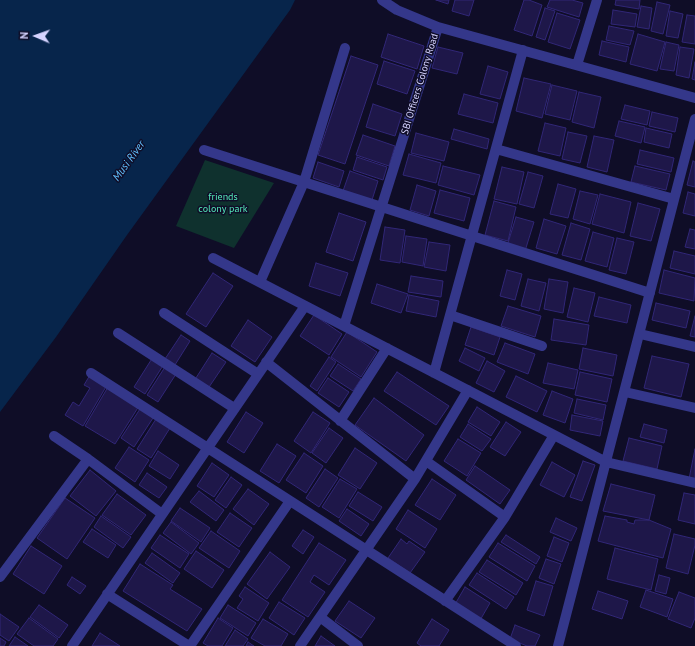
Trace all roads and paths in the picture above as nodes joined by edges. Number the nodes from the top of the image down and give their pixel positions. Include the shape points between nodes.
1 (382, 0) edge
2 (597, 0) edge
3 (438, 27) junction
4 (345, 48) dead end
5 (523, 50) junction
6 (576, 65) junction
7 (695, 98) edge
8 (695, 119) edge
9 (496, 149) junction
10 (204, 150) dead end
11 (304, 182) junction
12 (674, 199) junction
13 (381, 207) junction
14 (471, 236) junction
15 (213, 258) dead end
16 (260, 282) junction
17 (650, 293) junction
18 (305, 306) junction
19 (164, 313) dead end
20 (450, 315) junction
21 (344, 326) junction
22 (118, 333) dead end
23 (640, 334) junction
24 (542, 346) dead end
25 (695, 347) edge
26 (386, 348) junction
27 (266, 362) junction
28 (91, 373) dead end
29 (434, 373) junction
30 (258, 374) junction
31 (468, 390) junction
32 (625, 392) junction
33 (234, 408) junction
34 (695, 408) edge
35 (340, 421) junction
36 (554, 435) junction
37 (54, 436) dead end
38 (207, 448) junction
39 (88, 459) junction
40 (426, 461) junction
41 (606, 462) junction
42 (415, 479) junction
43 (695, 483) edge
44 (290, 501) junction
45 (162, 514) junction
46 (505, 517) junction
47 (366, 550) junction
48 (0, 577) edge
49 (107, 594) junction
50 (445, 601) junction
51 (320, 617) junction
52 (72, 646) edge
53 (190, 646) edge
54 (300, 646) edge
55 (358, 646) edge
56 (516, 646) edge
57 (558, 646) edge

1 - 3 street via 397,10
2 - 6 street
3 - 5 street, SBI Officers Colony Road
3 - 13 street, SBI Officers Colony Road
4 - 11 street
5 - 6 street, SBI Officers Colony Road
5 - 9 street
6 - 7 street, SBI Officers Colony Road
8 - 12 street
9 - 12 street
9 - 14 street
10 - 11 street
11 - 13 street
11 - 16 street
12 - 17 street
13 - 14 street
13 - 21 street, SBI Officers Colony Road
14 - 17 street
14 - 20 street
15 - 16 street
16 - 18 street
17 - 23 street
18 - 21 street
18 - 27 street
19 - 30 street
20 - 24 street
20 - 29 street
21 - 26 street
22 - 33 street
23 - 25 street
23 - 32 street
26 - 29 street
26 - 35 street
27 - 30 street
27 - 35 street
28 - 38 street
29 - 31 street
30 - 33 street
31 - 36 street
31 - 40 street
32 - 34 street
32 - 41 street
33 - 38 street
35 - 42 street
36 - 41 street
36 - 46 street
37 - 39 street
38 - 44 street
38 - 45 street
39 - 45 street
39 - 48 street
40 - 42 street
40 - 46 street
41 - 43 street
41 - 57 street
42 - 47 street
44 - 47 street
44 - 53 street
45 - 49 street
46 - 50 street
47 - 50 street
47 - 51 street
49 - 52 street
49 - 53 street
50 - 56 street
51 - 54 street
51 - 55 street

